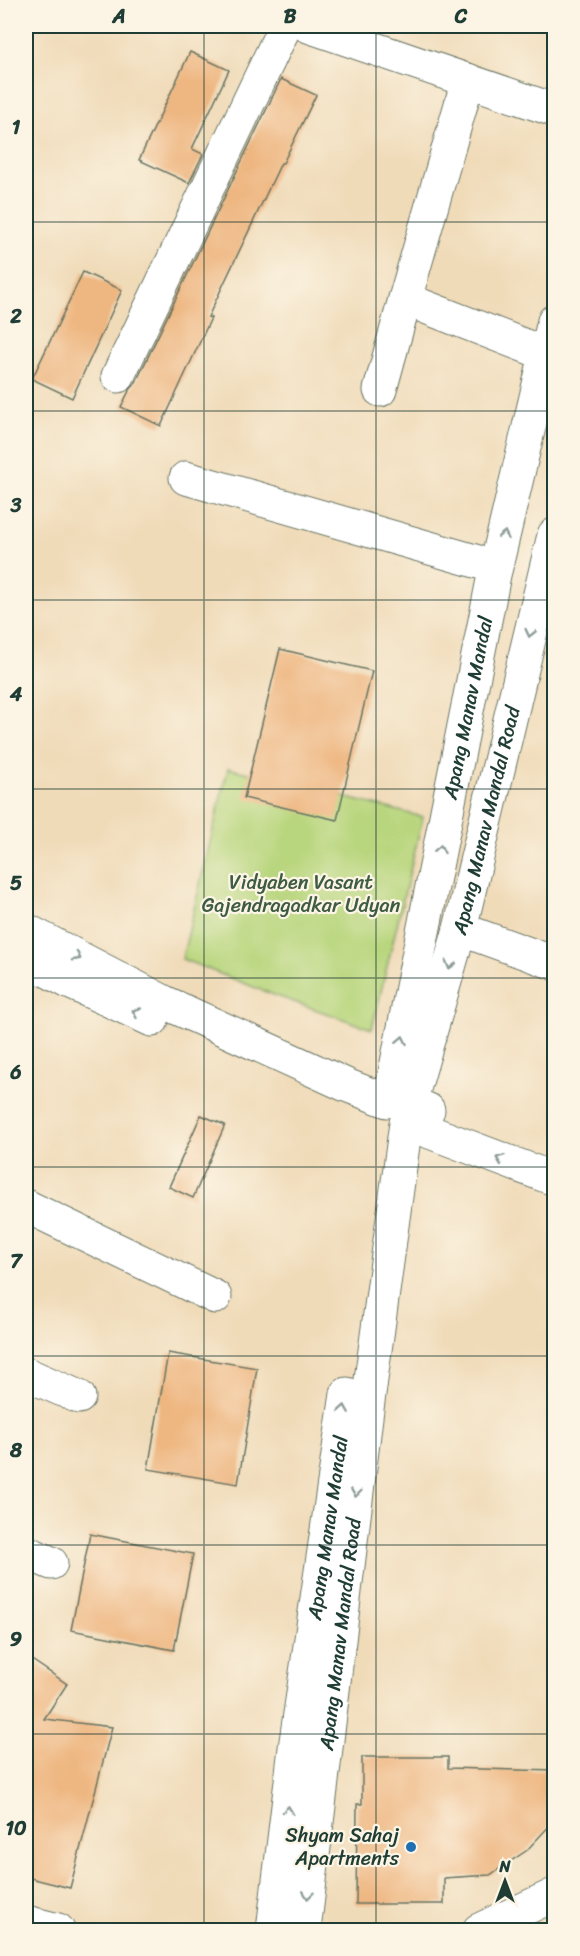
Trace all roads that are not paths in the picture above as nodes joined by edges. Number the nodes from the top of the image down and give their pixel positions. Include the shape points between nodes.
1 (285, 26) edge
2 (308, 26) edge
3 (468, 80) junction
4 (555, 110) edge
5 (405, 299) junction
6 (555, 321) edge
7 (546, 354) junction
8 (118, 376) dead end
9 (380, 390) dead end
10 (186, 478) dead end
11 (555, 536) edge
12 (495, 571) junction
13 (541, 587) junction
14 (460, 929) junction
15 (26, 930) edge
16 (26, 959) edge
17 (555, 963) edge
18 (394, 1111) junction
19 (555, 1155) edge
20 (555, 1179) edge
21 (26, 1206) edge
22 (215, 1297) dead end
23 (26, 1374) edge
24 (79, 1397) dead end
25 (555, 1895) edge
26 (26, 1922) edge
27 (58, 1930) edge
28 (273, 1930) edge
29 (304, 1930) edge
30 (479, 1930) edge

1 - 8 street
2 - 3 street
3 - 4 street
3 - 5 street
5 - 7 street
5 - 9 street
6 - 7 street, Apang Manav Mandal
12 -> 7 street, Apang Manav Mandal
10 - 12 street
11 - 13 street, Apang Manav Mandal Road
12 - 13 street
18 -> 12 street, Apang Manav Mandal
13 -> 14 street, Apang Manav Mandal Road
14 - 17 street
14 -> 18 street, Apang Manav Mandal Road
15 -> 18 street via 164,1002
18 -> 16 street via 338,1100 67,981
18 - 19 street
20 -> 18 street
28 -> 18 street, Apang Manav Mandal via 334,1477
18 -> 29 street, Apang Manav Mandal Road via 367,1409
21 - 22 street
23 - 24 street
25 - 30 street
26 - 27 street

